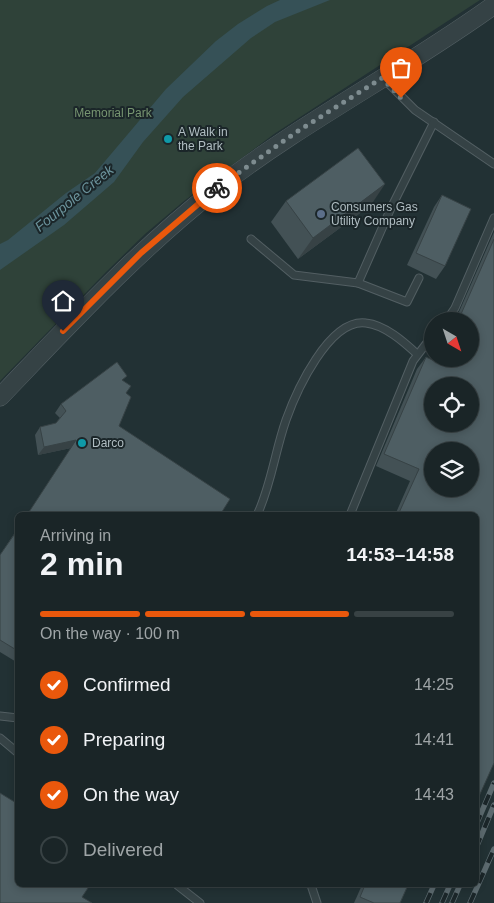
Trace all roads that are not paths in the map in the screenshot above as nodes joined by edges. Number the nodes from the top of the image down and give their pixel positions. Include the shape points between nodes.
1 (494, 5) edge
2 (382, 78) junction
3 (434, 122) junction
4 (494, 164) edge
5 (494, 218) edge
6 (251, 238) dead end
7 (419, 278) dead end
8 (358, 284) junction
9 (452, 312) edge
10 (424, 346) edge
11 (418, 354) junction
12 (0, 397) edge
13 (258, 512) edge
14 (351, 512) edge
15 (0, 716) edge
16 (15, 718) edge
17 (0, 738) edge
18 (15, 750) edge
19 (180, 887) edge
20 (312, 887) edge
21 (200, 903) edge
22 (317, 903) edge

1 - 2 street
2 - 3 lane via 401,98
2 - 12 street via 255,160 176,222 102,292
3 - 4 lane
3 - 8 lane
5 - 9 lane
6 - 8 lane via 294,275
7 - 8 lane via 407,302
10 - 11 lane
11 - 13 lane via 395,336 365,322 353,324 332,338 306,377 286,419
11 - 14 lane
15 - 16 lane
17 - 18 lane
19 - 21 lane
20 - 22 lane

